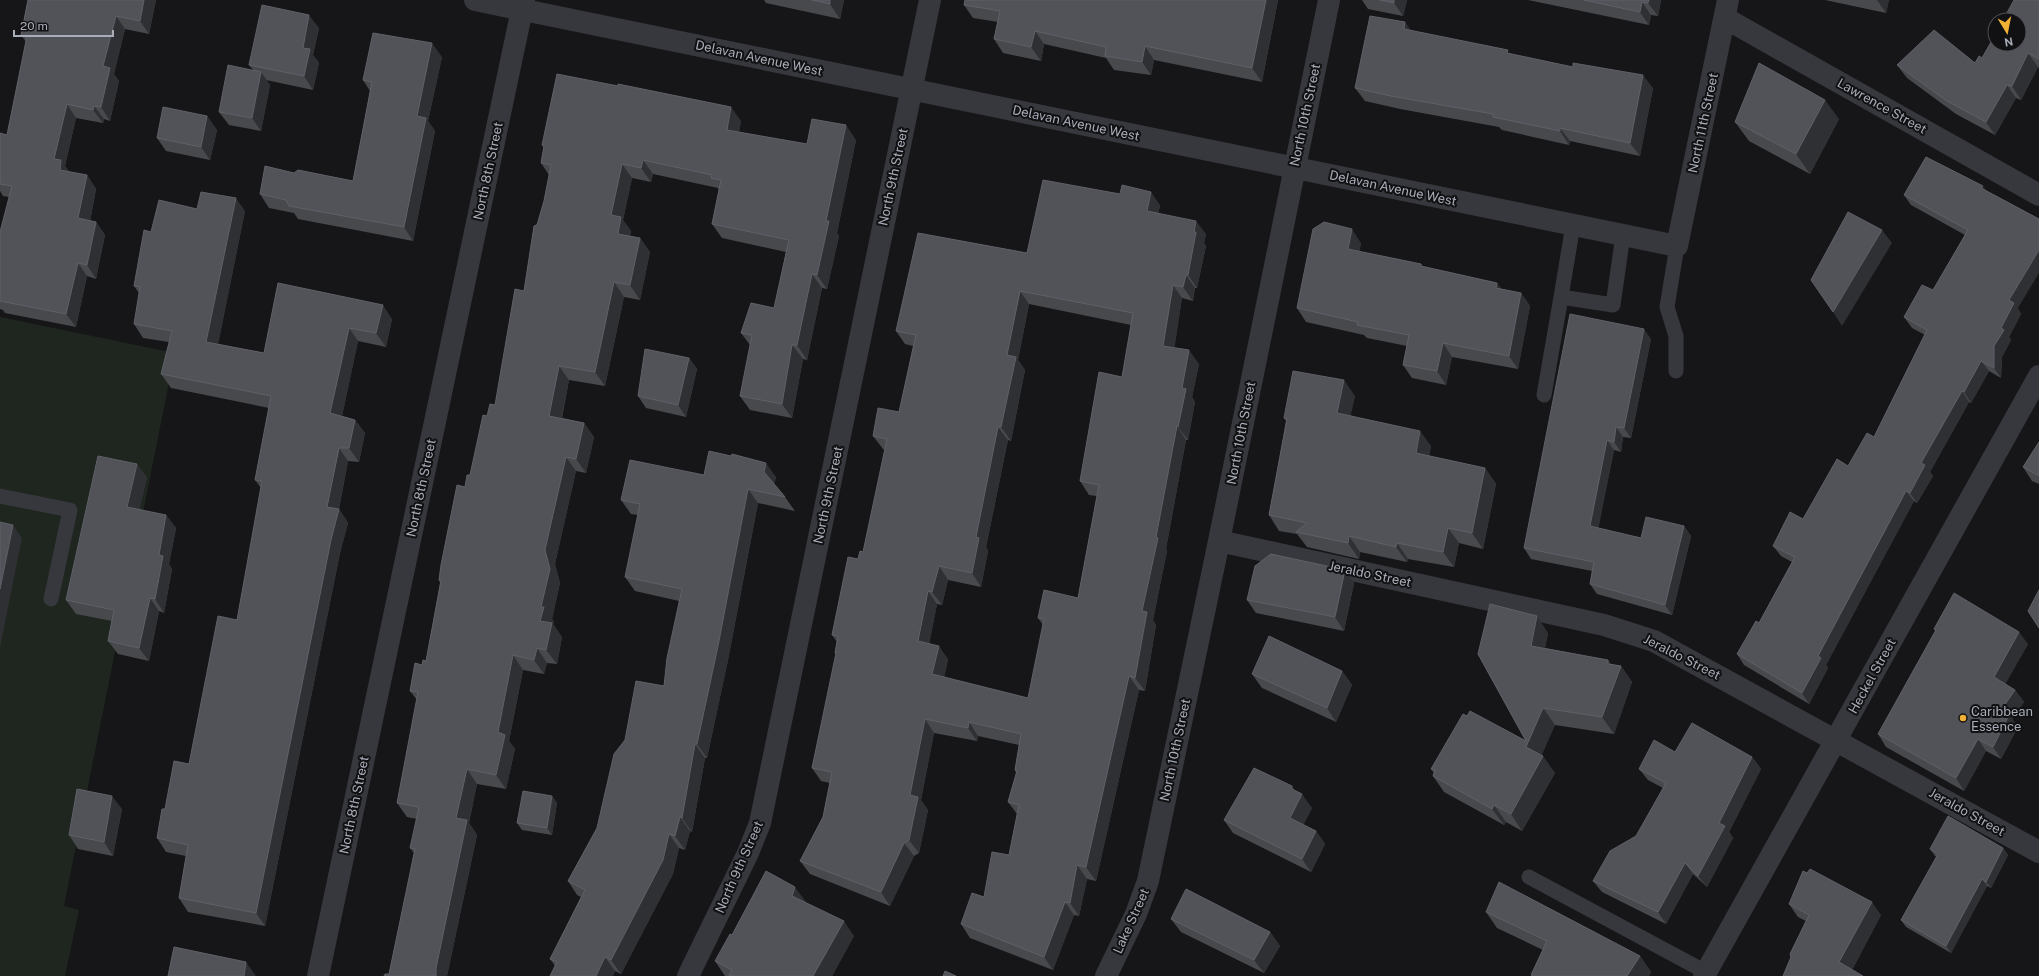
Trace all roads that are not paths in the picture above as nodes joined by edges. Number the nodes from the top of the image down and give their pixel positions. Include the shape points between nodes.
1 (475, 0) edge
2 (930, 0) edge
3 (1329, 0) edge
4 (523, 5) edge
5 (1727, 9) edge
6 (911, 89) junction
7 (1294, 168) junction
8 (2039, 195) edge
9 (1573, 225) junction
10 (1623, 235) junction
11 (1677, 246) junction
12 (1561, 298) junction
13 (1676, 371) dead end
14 (2039, 376) edge
15 (1544, 396) dead end
16 (0, 496) edge
17 (1220, 541) junction
18 (51, 599) dead end
19 (1836, 740) junction
20 (2039, 852) edge
21 (1151, 865) joint
22 (1529, 877) dead end
23 (1705, 974) edge
24 (318, 976) edge
25 (688, 976) edge
26 (1106, 976) edge

1 - 4 street, Delavan Avenue West
2 - 6 street, North 9th Street
3 - 7 street, North 10th Street
4 - 6 street, Delavan Avenue West
4 - 24 street, North 8th Street
5 - 8 street, Lawrence Street
5 - 11 street, North 11th Street
6 - 7 street, Delavan Avenue West
6 - 25 street, North 9th Street via 760,823
7 - 9 street, Delavan Avenue West
7 - 17 street, North 10th Street
9 - 10 street, Delavan Avenue West
9 - 12 lane
10 - 11 street, Delavan Avenue West
10 - 12 lane via 1613,305
11 - 13 lane via 1667,307 1676,336
12 - 15 lane
14 - 19 street, Heckel Street
16 - 18 lane via 70,510
17 - 19 street, Jeraldo Street via 1636,634 1654,641
17 - 21 street, North 10th Street
19 - 20 street, Jeraldo Street
19 - 23 street, Heckel Street
21 - 26 street, Lake Street via 1136,914
22 - 23 lane

